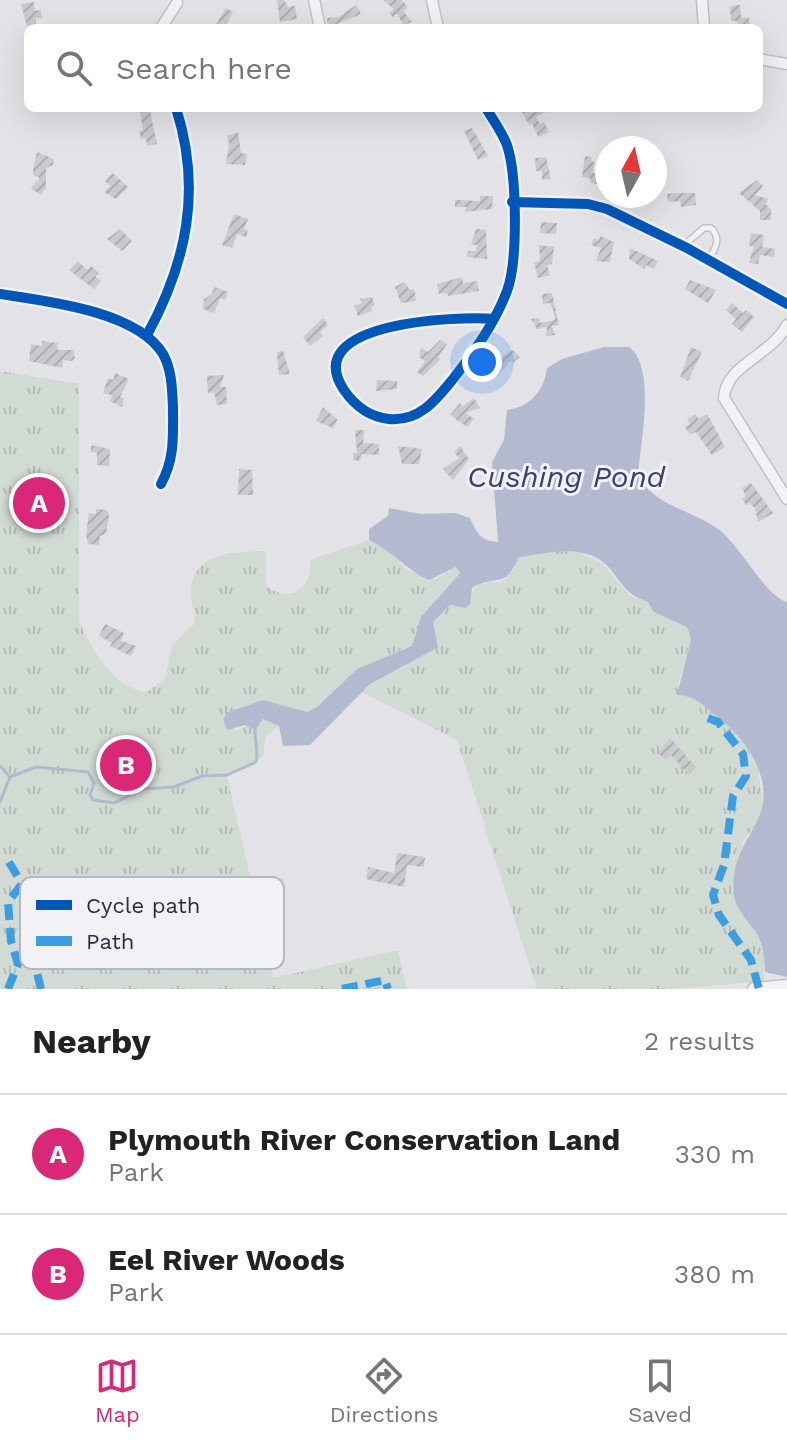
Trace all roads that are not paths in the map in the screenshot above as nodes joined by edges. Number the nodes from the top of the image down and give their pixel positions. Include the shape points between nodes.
1 (314, 0) edge
2 (432, 0) edge
3 (702, 0) edge
4 (177, 3) dead end
5 (164, 24) edge
6 (319, 24) edge
7 (437, 24) edge
8 (704, 24) edge
9 (763, 60) edge
10 (787, 64) edge
11 (177, 112) edge
12 (488, 112) edge
13 (512, 202) junction
14 (683, 246) junction
15 (709, 260) junction
16 (0, 294) edge
17 (787, 304) edge
18 (494, 319) junction
19 (787, 325) edge
20 (147, 335) junction
21 (161, 484) dead end
22 (787, 499) edge
23 (787, 986) edge
24 (754, 989) edge

1 - 6 street
2 - 7 street
3 - 8 street
4 - 5 street
9 - 10 street
11 - 20 street via 188,159 187,233 174,279
12 - 13 street via 507,147
13 - 14 street via 588,204
13 - 18 street via 511,279
14 - 15 street
14 - 15 lane via 711,228 717,244
15 - 17 street
16 - 20 street via 104,316
18 - 18 street via 439,397 415,416 391,419 369,414 349,397 336,374 340,356 366,336 398,324 435,318
19 - 22 street via 775,344 729,378 724,398
20 - 21 street via 164,356 172,380 174,449
23 - 24 street

